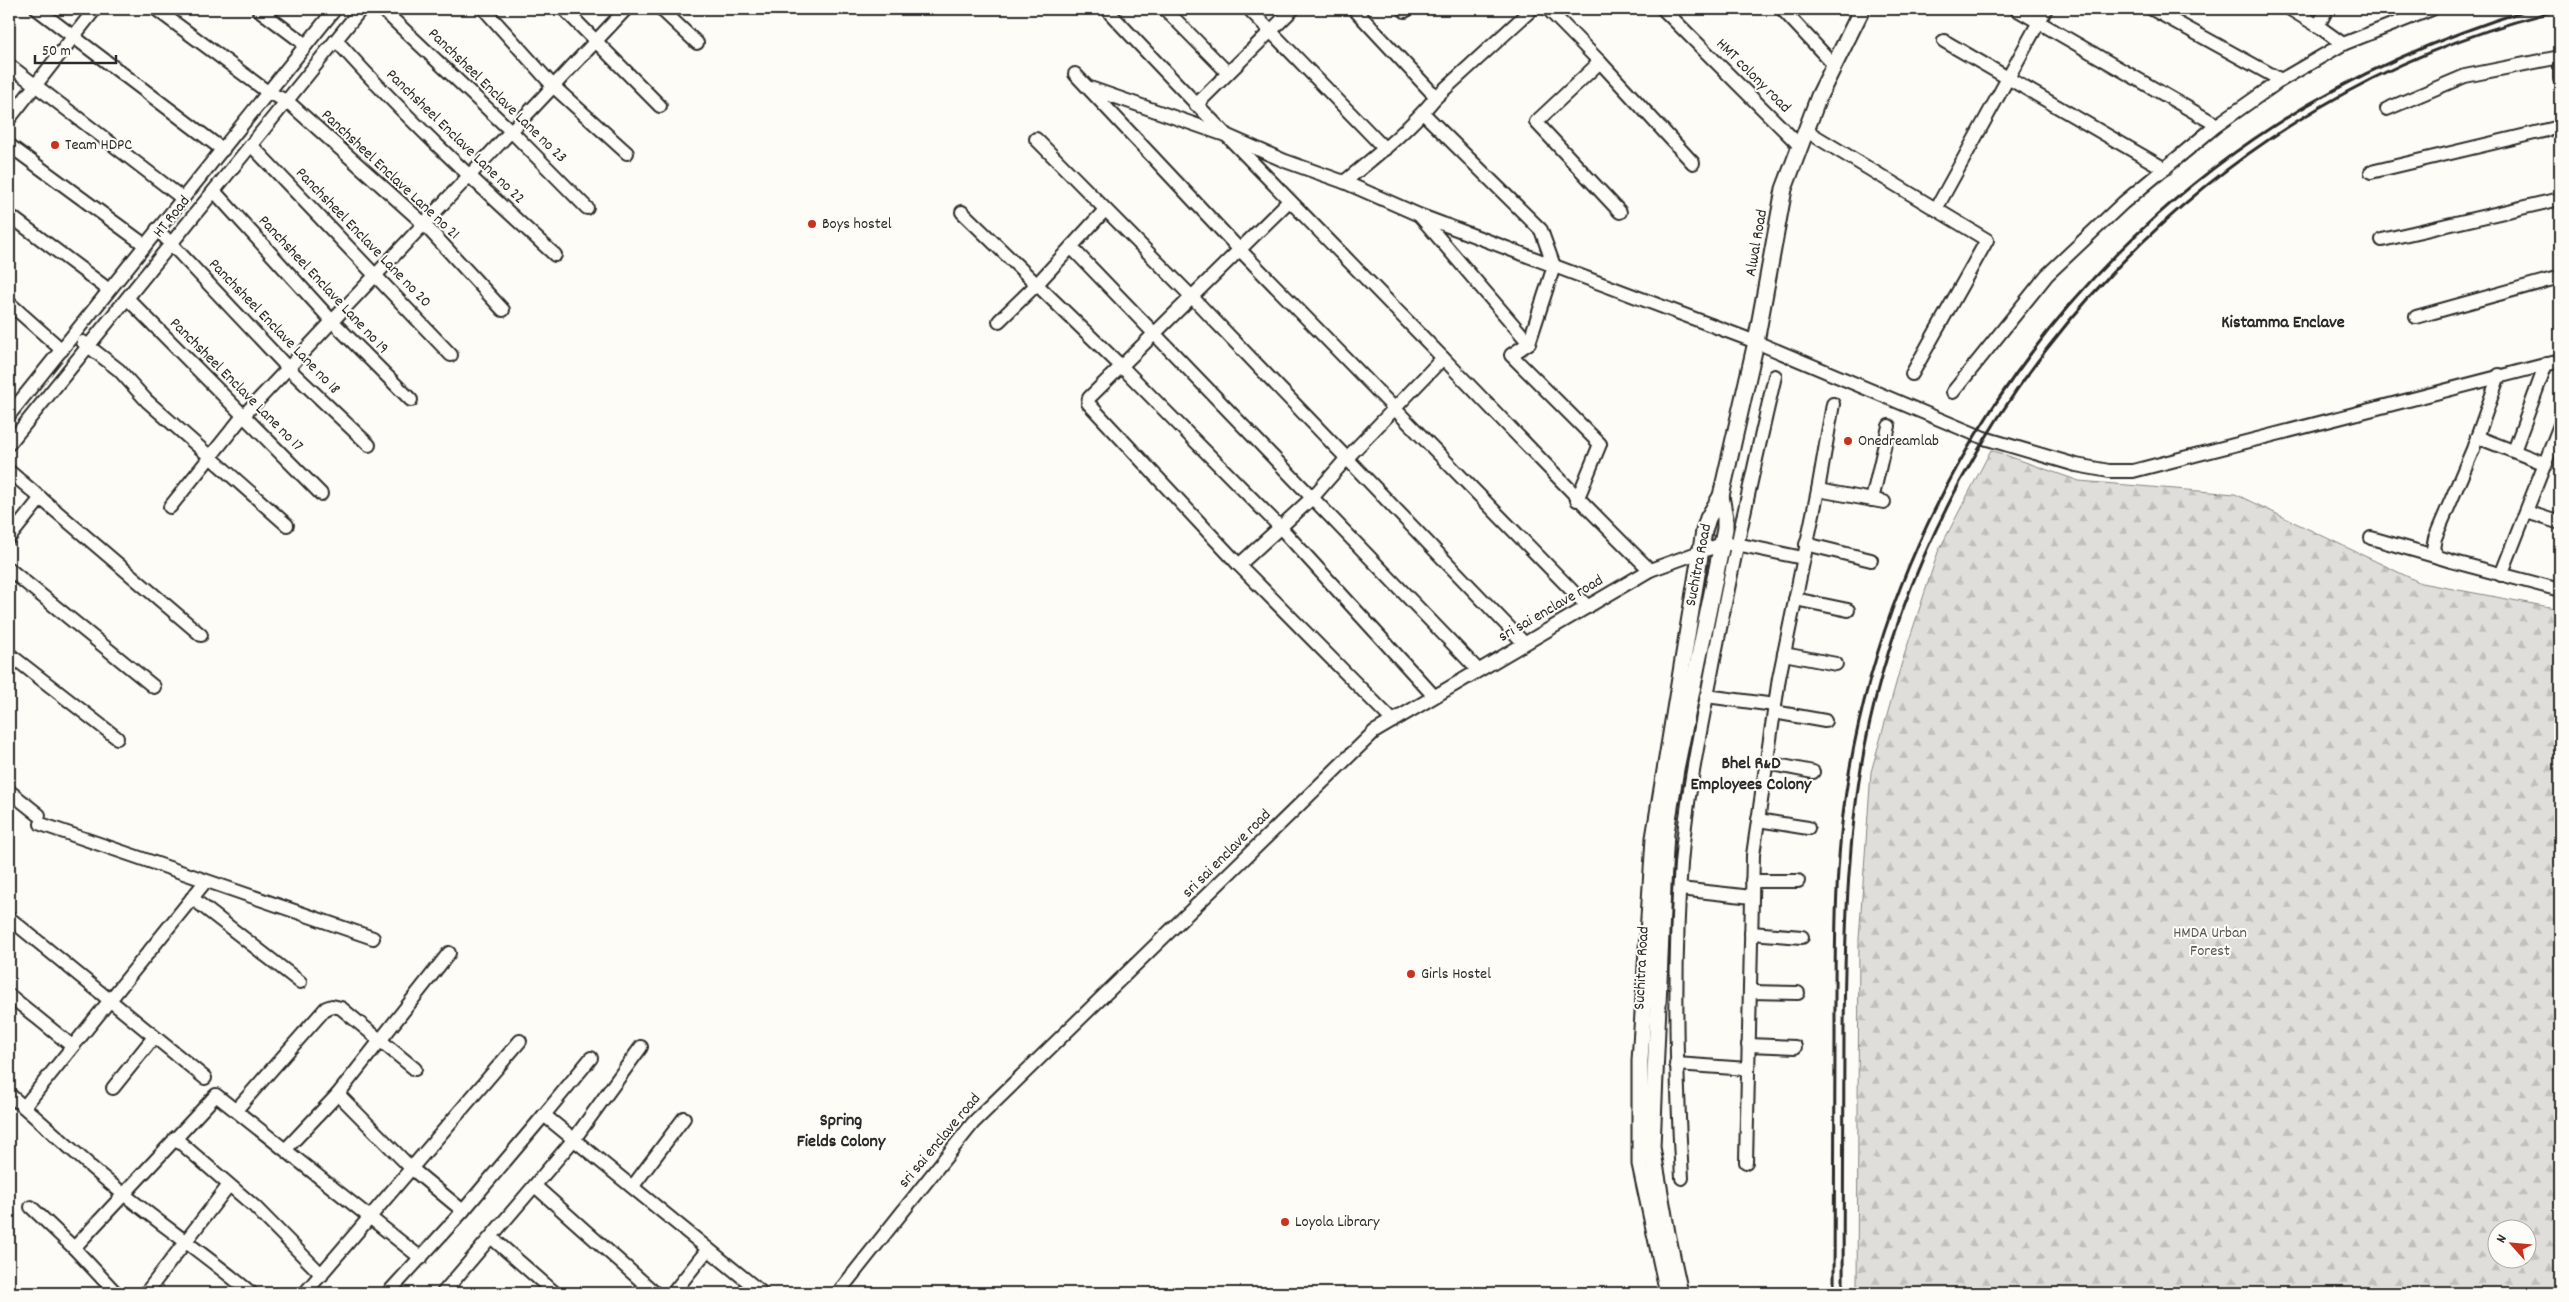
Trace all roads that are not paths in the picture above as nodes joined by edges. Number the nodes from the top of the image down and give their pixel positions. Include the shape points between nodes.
1 (37, 9) edge
2 (95, 9) edge
3 (156, 9) edge
4 (258, 9) edge
5 (335, 9) edge
6 (361, 9) edge
7 (382, 9) edge
8 (484, 9) edge
9 (564, 9) edge
10 (626, 9) edge
11 (661, 9) edge
12 (1166, 9) edge
13 (1249, 9) edge
14 (1294, 9) edge
15 (1354, 9) edge
16 (1532, 9) edge
17 (1548, 9) edge
18 (1663, 9) edge
19 (1782, 9) edge
20 (1862, 9) edge
21 (2016, 9) edge
22 (2046, 9) edge
23 (2152, 9) edge
24 (2290, 9) edge
25 (2327, 9) edge
26 (2432, 9) edge
27 (1110, 13) dead end
28 (2040, 21) junction
29 (2318, 26) junction
30 (1271, 31) junction
31 (73, 36) junction
32 (336, 40) junction
33 (596, 41) junction
34 (1944, 41) dead end
35 (697, 43) dead end
36 (2343, 44) junction
37 (306, 45) junction
38 (2560, 57) edge
39 (1600, 62) junction
40 (1834, 65) junction
41 (2560, 65) edge
42 (9, 66) edge
43 (1228, 73) junction
44 (1075, 74) dead end
45 (2009, 78) junction
46 (2560, 79) edge
47 (2281, 80) junction
48 (34, 85) junction
49 (553, 86) junction
50 (1090, 88) junction
51 (269, 93) junction
52 (1436, 97) junction
53 (287, 101) junction
54 (1196, 105) junction
55 (660, 106) dead end
56 (2387, 109) dead end
57 (1423, 113) junction
58 (9, 119) edge
59 (2216, 124) junction
60 (2560, 127) edge
61 (1805, 130) junction
62 (512, 131) junction
63 (1228, 136) junction
64 (1036, 139) dead end
65 (9, 145) edge
66 (251, 145) junction
67 (1799, 145) junction
68 (1385, 148) junction
69 (223, 150) junction
70 (627, 153) dead end
71 (1693, 163) dead end
72 (2166, 169) junction
73 (2371, 172) dead end
74 (469, 176) junction
75 (1344, 182) junction
76 (214, 190) junction
77 (182, 198) junction
78 (2560, 199) edge
79 (1288, 201) junction
80 (587, 208) dead end
81 (1936, 209) junction
82 (1105, 210) junction
83 (962, 212) dead end
84 (1620, 212) dead end
85 (1419, 214) junction
86 (9, 215) edge
87 (423, 224) junction
88 (157, 229) junction
89 (2382, 240) dead end
90 (170, 244) junction
91 (145, 245) junction
92 (1071, 247) junction
93 (1239, 249) junction
94 (555, 255) dead end
95 (1554, 266) junction
96 (376, 274) junction
97 (2560, 277) edge
98 (1037, 284) junction
99 (109, 290) junction
100 (1191, 296) junction
101 (128, 299) junction
102 (9, 303) edge
103 (503, 310) dead end
104 (2416, 317) dead end
105 (332, 321) junction
106 (999, 321) dead end
107 (1156, 334) junction
108 (74, 335) junction
109 (1756, 342) junction
110 (1529, 343) junction
111 (89, 346) junction
112 (62, 350) junction
113 (451, 354) dead end
114 (1443, 358) junction
115 (2560, 361) edge
116 (2546, 364) junction
117 (1122, 367) junction
118 (288, 368) junction
119 (1912, 374) dead end
120 (1775, 376) dead end
121 (2499, 376) junction
122 (1953, 392) dead end
123 (411, 400) dead end
124 (1833, 404) dead end
125 (1396, 409) junction
126 (9, 415) edge
127 (243, 416) junction
128 (2560, 425) edge
129 (1888, 426) dead end
130 (2478, 437) junction
131 (2558, 442) edge
132 (9, 444) edge
133 (369, 445) dead end
134 (2514, 451) junction
135 (209, 457) junction
136 (1346, 459) junction
137 (2546, 464) junction
138 (9, 471) edge
139 (1818, 490) junction
140 (321, 494) dead end
141 (1721, 496) junction
142 (41, 498) junction
143 (1312, 498) junction
144 (1577, 500) junction
145 (170, 507) dead end
146 (2527, 512) junction
147 (2560, 523) edge
148 (287, 525) dead end
149 (1280, 527) junction
150 (9, 538) edge
151 (2371, 538) dead end
152 (1729, 544) junction
153 (1806, 544) junction
154 (1701, 551) junction
155 (2438, 557) junction
156 (1803, 558) junction
157 (1870, 560) dead end
158 (1238, 565) junction
159 (9, 569) edge
160 (1650, 570) junction
161 (2502, 575) junction
162 (2560, 590) edge
163 (1795, 599) junction
164 (1588, 607) junction
165 (1848, 610) dead end
166 (201, 634) dead end
167 (1524, 643) junction
168 (9, 654) edge
169 (1784, 654) junction
170 (1836, 664) dead end
171 (1478, 670) junction
172 (154, 688) dead end
173 (1433, 696) junction
174 (1706, 696) junction
175 (1775, 708) junction
176 (1393, 721) junction
177 (1825, 721) dead end
178 (116, 738) dead end
179 (1767, 763) junction
180 (1813, 772) dead end
181 (9, 791) edge
182 (1758, 820) junction
183 (1808, 828) dead end
184 (1752, 881) junction
185 (1798, 881) dead end
186 (204, 882) junction
187 (1680, 889) junction
188 (1752, 897) junction
189 (192, 898) junction
190 (9, 918) edge
191 (1750, 933) junction
192 (1802, 937) dead end
193 (373, 938) dead end
194 (449, 953) dead end
195 (300, 982) dead end
196 (1750, 992) junction
197 (1798, 993) dead end
198 (9, 995) edge
199 (110, 1000) junction
200 (154, 1037) junction
201 (381, 1040) junction
202 (520, 1041) dead end
203 (1748, 1045) junction
204 (72, 1046) junction
205 (641, 1047) dead end
206 (1795, 1047) dead end
207 (591, 1058) dead end
208 (1676, 1064) junction
209 (415, 1069) dead end
210 (1748, 1069) junction
211 (204, 1078) dead end
212 (113, 1088) dead end
213 (9, 1094) edge
214 (338, 1094) junction
215 (24, 1107) junction
216 (236, 1110) junction
217 (544, 1115) junction
218 (684, 1118) dead end
219 (176, 1138) junction
220 (575, 1138) junction
221 (286, 1149) junction
222 (1746, 1162) dead end
223 (411, 1168) junction
224 (1682, 1178) dead end
225 (229, 1185) junction
226 (535, 1186) junction
227 (633, 1186) junction
228 (123, 1195) junction
229 (31, 1207) dead end
230 (464, 1211) junction
231 (369, 1217) junction
232 (1661, 1234) junction
233 (492, 1238) junction
234 (186, 1240) junction
235 (74, 1248) junction
236 (708, 1249) junction
237 (421, 1258) junction
238 (322, 1275) junction
239 (116, 1293) edge
240 (146, 1293) edge
241 (252, 1293) edge
242 (305, 1293) edge
243 (388, 1293) edge
244 (443, 1293) edge
245 (555, 1293) edge
246 (655, 1293) edge
247 (673, 1293) edge
248 (762, 1293) edge
249 (838, 1293) edge
250 (1668, 1293) edge
251 (1680, 1293) edge

1 - 31 street
2 - 31 street
3 - 51 street, Panchsheel Enclave Lane no 21
4 - 37 street
5 - 37 street, HT Road
6 - 32 street, HT Road
7 - 62 street, Panchsheel Enclave Lane no 23
8 - 49 street
9 - 33 street
10 - 33 street
11 - 35 street
12 - 43 street
13 - 30 street
14 - 30 street
15 - 52 street
16 - 52 street
17 - 39 street
18 - 67 street, HMT colony road
19 - 40 street
20 - 40 main road, Alwal Road
21 - 28 street
22 - 28 street
23 - 47 street
24 - 29 street
25 - 29 street
26 - 36 street
27 - 54 street
28 - 45 street
28 - 59 street
29 - 36 street
30 - 43 street
30 - 68 street
31 - 48 street
31 - 69 street
32 - 53 street, HT Road
32 - 74 street, Panchsheel Enclave Lane no 22
33 - 49 street
33 - 55 street
34 - 45 street
36 - 47 street
37 - 51 street, HT Road
38 - 56 street via 2465,76
39 - 71 street
39 - 84 street via 1536,122
40 - 61 main road, Alwal Road
41 - 46 street
42 - 48 street
43 - 54 street
44 - 50 street
45 - 72 street
45 - 81 street
47 - 59 street
48 - 58 street
48 - 77 street
49 - 62 street
49 - 70 street
50 - 63 street
50 - 93 street
51 - 53 street, Panchsheel Enclave Lane no 21
51 - 69 street, HT Road
52 - 57 street
53 - 66 street, HT Road
53 - 87 street, Panchsheel Enclave Lane no 21
54 - 63 street
57 - 68 street
57 - 95 street via 1541,230
59 - 72 street
60 - 73 street
61 - 67 main road, Alwal Road
61 - 81 street
62 - 74 street
62 - 80 street, Panchsheel Enclave Lane no 23
63 - 75 street via 1285,162
63 - 79 street
64 - 82 street
65 - 91 street
66 - 76 street, HT Road
66 - 96 street, Panchsheel Enclave Lane no 20
67 - 109 main road, Alwal Road via 1784,189
68 - 75 street
69 - 77 street, HT Road
72 - 122 street via 2123,203 2047,275
74 - 87 street
74 - 94 street, Panchsheel Enclave Lane no 22
75 - 85 street
76 - 90 street, HT Road
76 - 105 street, Panchsheel Enclave Lane no 19
77 - 88 street, HT Road
78 - 89 street
79 - 93 street
79 - 114 street
81 - 119 street via 1988,240
82 - 92 street
82 - 100 street
83 - 98 street
85 - 95 street
85 - 110 street
86 - 99 street
87 - 96 street
87 - 103 street, Panchsheel Enclave Lane no 21
88 - 90 street, Panchsheel Enclave Lane no 18
88 - 91 street, HT Road
90 - 101 street, HT Road
90 - 118 street, Panchsheel Enclave Lane no 18
91 - 99 street, HT Road
92 - 98 street
92 - 107 street
93 - 100 street
93 - 125 street
95 - 109 street
95 - 110 street
96 - 105 street
96 - 113 street, Panchsheel Enclave Lane no 20
97 - 104 street
98 - 106 street
98 - 117 street
99 - 108 street, HT Road
100 - 107 street
100 - 136 street
101 - 111 street, HT Road
101 - 127 street, Panchsheel Enclave Lane no 17
102 - 112 street
105 - 118 street
105 - 123 street, Panchsheel Enclave Lane no 19
107 - 117 street
107 - 143 street
108 - 111 street
108 - 112 street, HT Road
109 - 121 street via 1984,438 2076,465 2109,471 2133,471
109 - 141 main road, Alwal Road
110 - 144 street via 1511,355 1600,444
111 - 132 street, HT Road
111 - 135 street via 119,370 147,401
112 - 126 street, HT Road
114 - 125 street
114 - 144 street
115 - 116 street
116 - 121 street
116 - 134 street
117 - 149 street
117 - 158 street via 1089,398 1088,404
118 - 127 street
118 - 133 street, Panchsheel Enclave Lane no 18
120 - 152 street
121 - 130 street
124 - 139 street
125 - 136 street
125 - 164 street
127 - 135 street
127 - 140 street, Panchsheel Enclave Lane no 17
128 - 131 street
129 - 139 street via 1878,501
130 - 134 street
130 - 155 street via 2435,538 2433,549
131 - 137 street
134 - 137 street
135 - 145 street
135 - 148 street
136 - 143 street
136 - 167 street
137 - 146 street
138 - 142 street
139 - 153 street
141 - 152 main road, Suchitra Road
141 - 154 main road, Suchitra Road via 1708,518
142 - 150 street
142 - 166 street
143 - 149 street
143 - 171 street
144 - 160 street
146 - 147 street
146 - 161 street
149 - 158 street
149 - 173 street
151 - 155 street
152 - 154 street, sri sai enclave road
152 - 156 street
152 - 174 street
152 - 232 main road, Suchitra Road via 1676,769 1666,832 1652,1147
153 - 156 street
153 - 157 street
154 - 160 street, sri sai enclave road
154 - 232 main road, Suchitra Road via 1654,838 1640,1061 1640,1164 1645,1197
155 - 161 street
156 - 163 street
158 - 176 street
159 - 172 street
160 - 164 street, sri sai enclave road
161 - 162 street
163 - 165 street
163 - 169 street
164 - 167 street, sri sai enclave road
167 - 171 street, sri sai enclave road
168 - 178 street
169 - 170 street
169 - 175 street
171 - 173 street, sri sai enclave road
173 - 176 street, sri sai enclave road
174 - 175 street
174 - 187 street via 1693,773
175 - 177 street
175 - 179 street
176 - 249 street, sri sai enclave road via 1374,732 973,1123
179 - 180 street
179 - 182 street
181 - 186 street via 40,820
182 - 183 street
182 - 184 street
184 - 185 street
184 - 188 street
186 - 189 street
186 - 193 street
187 - 188 street
187 - 208 street via 1676,943
188 - 191 street
189 - 195 street
189 - 199 street
190 - 199 street
191 - 192 street
191 - 196 street
194 - 201 street
196 - 197 street
196 - 203 street
198 - 204 street
199 - 200 street
199 - 204 street
200 - 211 street
200 - 212 street
201 - 209 street
201 - 214 street
201 - 216 street via 341,1008 326,1008
202 - 223 street
203 - 206 street
203 - 210 street
204 - 215 street
205 - 220 street
207 - 217 street
208 - 210 street
208 - 224 street
210 - 222 street
213 - 215 street
214 - 221 street
214 - 223 street
215 - 228 street
216 - 219 street via 216,1096
216 - 221 street
217 - 220 street
217 - 230 street
218 - 227 street
219 - 225 street
219 - 228 street
220 - 226 street
220 - 227 street
221 - 231 street
223 - 230 street
223 - 231 street
225 - 234 street
225 - 238 street
226 - 233 street
226 - 246 street
227 - 236 street
228 - 234 street
228 - 235 street
229 - 235 street
230 - 237 street
231 - 237 street
231 - 238 street
232 - 250 main road, Suchitra Road
232 - 251 main road, Suchitra Road
233 - 244 street
233 - 245 street
234 - 240 street
234 - 241 street
235 - 239 street
236 - 247 street
236 - 248 street
237 - 243 street
238 - 242 street

